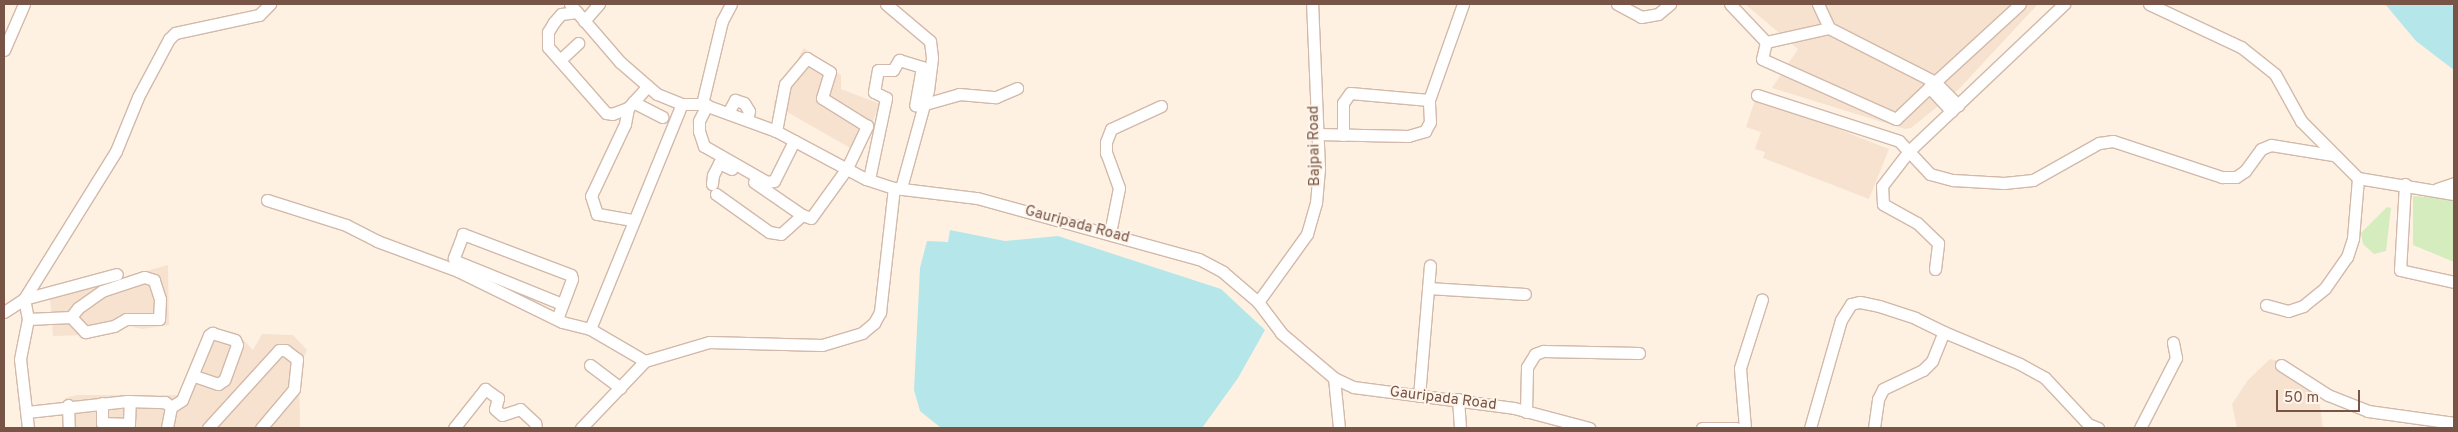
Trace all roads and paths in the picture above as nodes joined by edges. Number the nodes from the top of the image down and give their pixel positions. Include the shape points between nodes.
1 (24, 4) edge
2 (270, 4) edge
3 (599, 4) edge
4 (731, 4) edge
5 (886, 4) edge
6 (1312, 4) edge
7 (1463, 4) edge
8 (1617, 4) edge
9 (1670, 4) edge
10 (1730, 4) edge
11 (1818, 4) edge
12 (2020, 4) edge
13 (2064, 4) edge
14 (2149, 4) edge
15 (577, 12) edge
16 (1829, 28) junction
17 (1766, 42) junction
18 (578, 43) dead end
19 (4, 50) edge
20 (560, 60) junction
21 (1932, 84) junction
22 (647, 87) junction
23 (1018, 88) dead end
24 (1757, 95) dead end
25 (1429, 100) junction
26 (682, 104) junction
27 (704, 104) junction
28 (920, 104) junction
29 (631, 105) junction
30 (1161, 106) dead end
31 (1955, 108) junction
32 (662, 117) dead end
33 (776, 132) junction
34 (1317, 134) junction
35 (1343, 135) junction
36 (794, 141) junction
37 (1909, 151) junction
38 (2333, 155) junction
39 (847, 168) junction
40 (2358, 178) junction
41 (869, 179) junction
42 (2454, 183) edge
43 (2405, 184) junction
44 (897, 188) junction
45 (2437, 189) junction
46 (2454, 194) edge
47 (267, 200) dead end
48 (802, 215) junction
49 (632, 220) junction
50 (1110, 234) junction
51 (1430, 265) dead end
52 (1935, 269) dead end
53 (116, 274) dead end
54 (2454, 282) edge
55 (1428, 288) junction
56 (1525, 294) dead end
57 (24, 299) junction
58 (1762, 299) dead end
59 (1258, 302) junction
60 (562, 304) junction
61 (2266, 305) dead end
62 (4, 312) edge
63 (71, 317) junction
64 (28, 318) junction
65 (557, 319) junction
66 (590, 329) junction
67 (1944, 332) junction
68 (2173, 342) dead end
69 (1639, 353) dead end
70 (646, 361) junction
71 (2281, 365) dead end
72 (590, 366) dead end
73 (195, 376) junction
74 (1334, 378) junction
75 (620, 388) junction
76 (1419, 396) junction
77 (1458, 399) junction
78 (130, 401) junction
79 (102, 403) junction
80 (68, 405) junction
81 (171, 407) junction
82 (27, 412) junction
83 (1526, 412) junction
84 (2454, 423) edge
85 (28, 428) edge
86 (69, 428) edge
87 (167, 428) edge
88 (208, 428) edge
89 (262, 428) edge
90 (454, 428) edge
91 (536, 428) edge
92 (581, 428) edge
93 (1339, 428) edge
94 (1460, 428) edge
95 (1589, 428) edge
96 (1702, 428) edge
97 (1736, 428) edge
98 (1745, 428) edge
99 (1810, 428) edge
100 (1874, 428) edge
101 (2098, 428) edge
102 (2140, 428) edge

1 - 19 street
2 - 57 street via 259,15 175,33 169,39 138,97 116,151
3 - 15 street
4 - 27 street via 722,22
5 - 28 street via 930,41 932,58
6 - 34 street, Bajpai Road
7 - 25 street
8 - 9 street via 1641,17 1658,14
10 - 17 street
11 - 16 street
12 - 21 street
13 - 31 street
14 - 38 street via 2240,47 2275,74 2301,121
15 - 20 street via 561,14 548,32 548,47
15 - 22 street, Gauripada Road
16 - 17 street
16 - 21 street
17 - 21 street via 1762,59 1896,119
18 - 20 street
20 - 29 street via 606,113 612,114
21 - 31 street
22 - 26 street, Gauripada Road
22 - 29 street
23 - 28 street via 996,98 959,94
24 - 37 street via 1899,142
25 - 35 street via 1430,122 1425,131 1408,136
25 - 35 street via 1350,93 1343,103
26 - 27 street, Gauripada Road
26 - 49 street
27 - 33 street, Gauripada Road
27 - 36 street via 699,131 704,146 767,182 774,181
28 - 41 street via 922,67 899,60 893,70 878,70 874,92 886,98
28 - 44 street
29 - 32 street
29 - 49 street via 590,202 596,214
30 - 50 street via 1111,129 1106,153 1119,188
31 - 37 street
33 - 36 street, Gauripada Road
33 - 39 street via 785,84 802,60 807,58 830,72 822,98 866,123
34 - 35 street
34 - 59 street, Bajpai Road via 1317,194 1307,234
36 - 39 street, Gauripada Road
37 - 38 street via 1930,174 1953,180 2004,183 2032,180 2099,143 2113,141 2222,178 2236,178 2246,172 2261,149 2271,145
37 - 52 street via 1882,186 1881,197 1883,204 1917,223 1938,243
38 - 40 street
39 - 41 street, Gauripada Road
39 - 48 street via 811,218
40 - 43 street
40 - 61 street via 2353,238 2346,258 2330,280 2303,306 2288,311
41 - 44 street, Gauripada Road
42 - 45 street
43 - 45 street
43 - 54 street via 2400,270
44 - 50 street, Gauripada Road via 977,198
44 - 70 street via 880,312 874,323 862,333 822,345 709,342
45 - 46 street
47 - 65 street via 346,225 377,241 458,271
48 - 48 street via 789,230 781,234 770,232 714,189 712,175 722,163
49 - 66 street
50 - 59 street, Gauripada Road via 1199,259 1224,272
51 - 55 street
53 - 57 street
55 - 56 street
55 - 76 street
57 - 62 street
57 - 64 street
58 - 98 street via 1740,368
59 - 74 street, Gauripada Road via 1281,333
60 - 60 street via 572,275 463,234 454,258 456,261
60 - 65 street
63 - 63 street via 85,332 114,326 126,319 159,319 160,299 154,280 144,277 102,291
63 - 64 street
64 - 82 street via 20,358
65 - 66 street
66 - 70 street
67 - 99 street via 1879,306 1860,302 1851,304 1840,320
67 - 100 street via 1932,361 1923,370 1882,389
67 - 101 street via 2045,378 2088,424
68 - 102 street via 2176,358
69 - 83 street via 1543,351 1535,354 1527,367
70 - 75 street
71 - 84 street via 2328,395 2368,411
72 - 75 street
73 - 73 street via 209,335 212,333 235,340 237,345 224,380 218,384
73 - 81 street via 182,400
74 - 76 street, Gauripada Road via 1353,387
74 - 93 street
75 - 92 street
76 - 77 street, Gauripada Road
77 - 83 street, Gauripada Road
77 - 94 street
78 - 79 street
78 - 79 street via 129,424 102,423
78 - 81 street via 165,402
79 - 80 street
80 - 82 street
80 - 86 street
81 - 87 street
82 - 85 street
83 - 95 street, Gauripada Road
88 - 89 street via 279,350 285,350 297,359 294,389
90 - 91 street via 485,390 498,398 495,409 502,415 520,409
96 - 97 street

